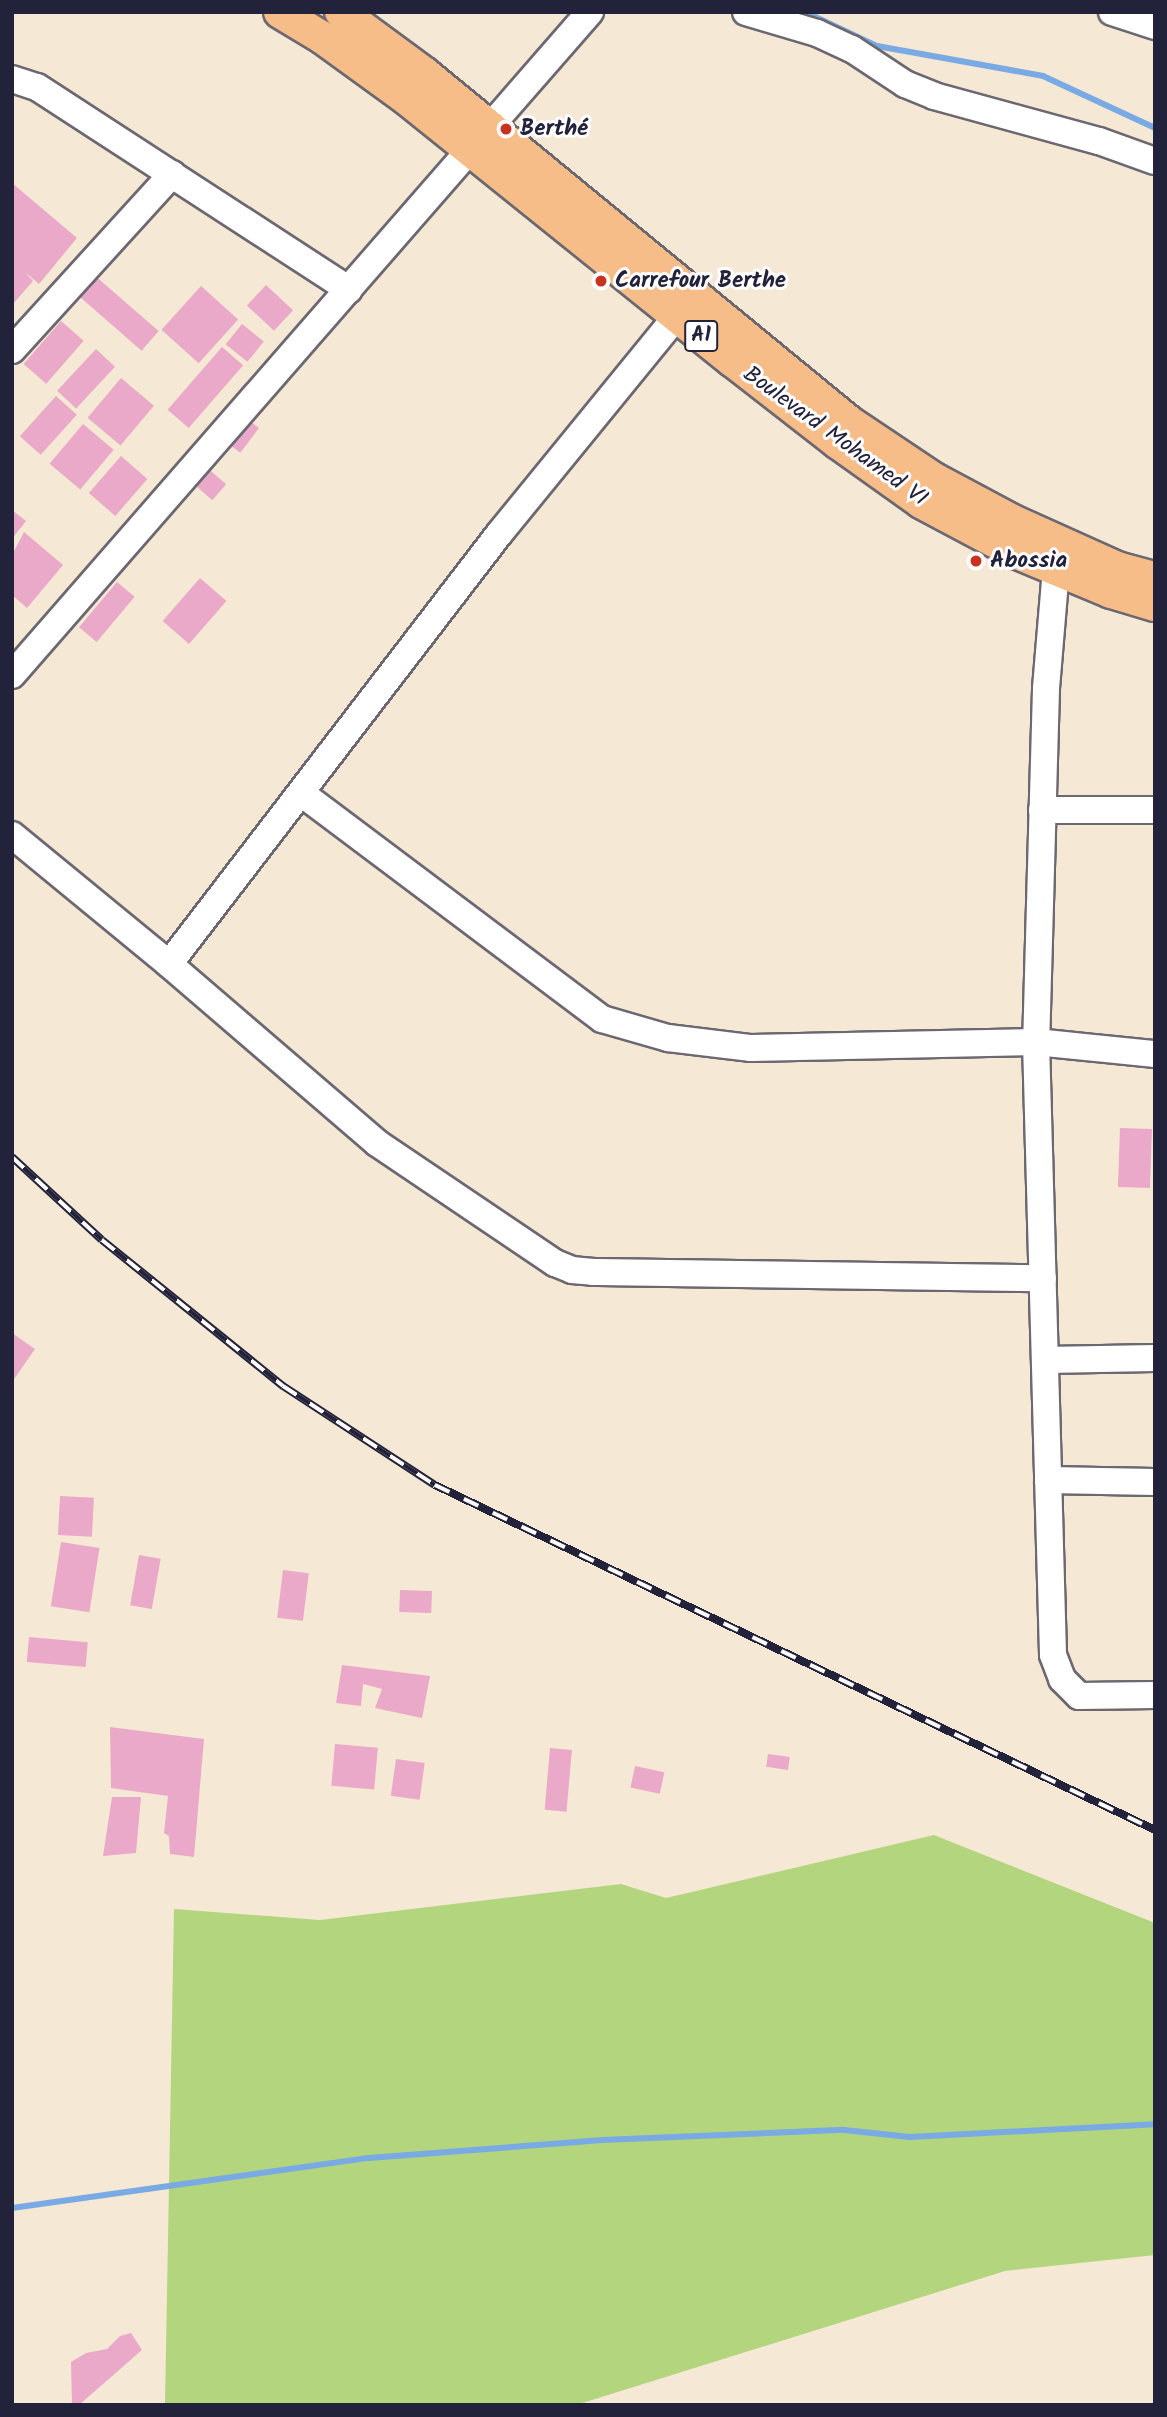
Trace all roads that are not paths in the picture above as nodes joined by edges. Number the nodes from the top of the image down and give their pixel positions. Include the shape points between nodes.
1 (280, 12) edge
2 (341, 12) edge
3 (590, 12) edge
4 (746, 12) edge
5 (1112, 12) edge
6 (1155, 26) edge
7 (12, 79) edge
8 (481, 140) junction
9 (1155, 161) edge
10 (172, 174) junction
11 (349, 290) junction
12 (677, 316) junction
13 (12, 350) edge
14 (1056, 569) junction
15 (1155, 578) edge
16 (1155, 605) edge
17 (12, 675) edge
18 (301, 793) junction
19 (1042, 810) junction
20 (1155, 810) edge
21 (12, 835) edge
22 (169, 964) junction
23 (1036, 1042) junction
24 (1155, 1054) edge
25 (1043, 1278) junction
26 (1155, 1359) edge
27 (1045, 1360) junction
28 (1048, 1480) junction
29 (1155, 1482) edge
30 (1155, 1695) edge

1 - 8 main road, Boulevard Mohamed VI / A1
2 - 8 main road, Boulevard Mohamed VI / A1 via 425,74
3 - 8 street
4 - 9 street via 817,33 934,96
5 - 6 street
7 - 10 street via 37,87
8 - 11 street
8 - 12 main road, Boulevard Mohamed VI / A1
8 - 15 main road, Boulevard Mohamed VI / A1 via 860,429 934,479 1117,568
10 - 11 street
10 - 13 street
11 - 17 street
12 - 14 main road, Boulevard Mohamed VI / A1 via 921,502
12 - 18 street via 499,534
14 - 16 main road, Boulevard Mohamed VI / A1
14 - 19 street via 1045,689
18 - 22 street
18 - 23 street via 602,1019 668,1038 751,1048
19 - 20 street
19 - 23 street
21 - 22 street
22 - 25 street via 377,1143 555,1264 572,1270
23 - 24 street
23 - 25 street
25 - 27 street
26 - 27 street
27 - 28 street
28 - 29 street
28 - 30 street via 1053,1654 1062,1679 1080,1696

